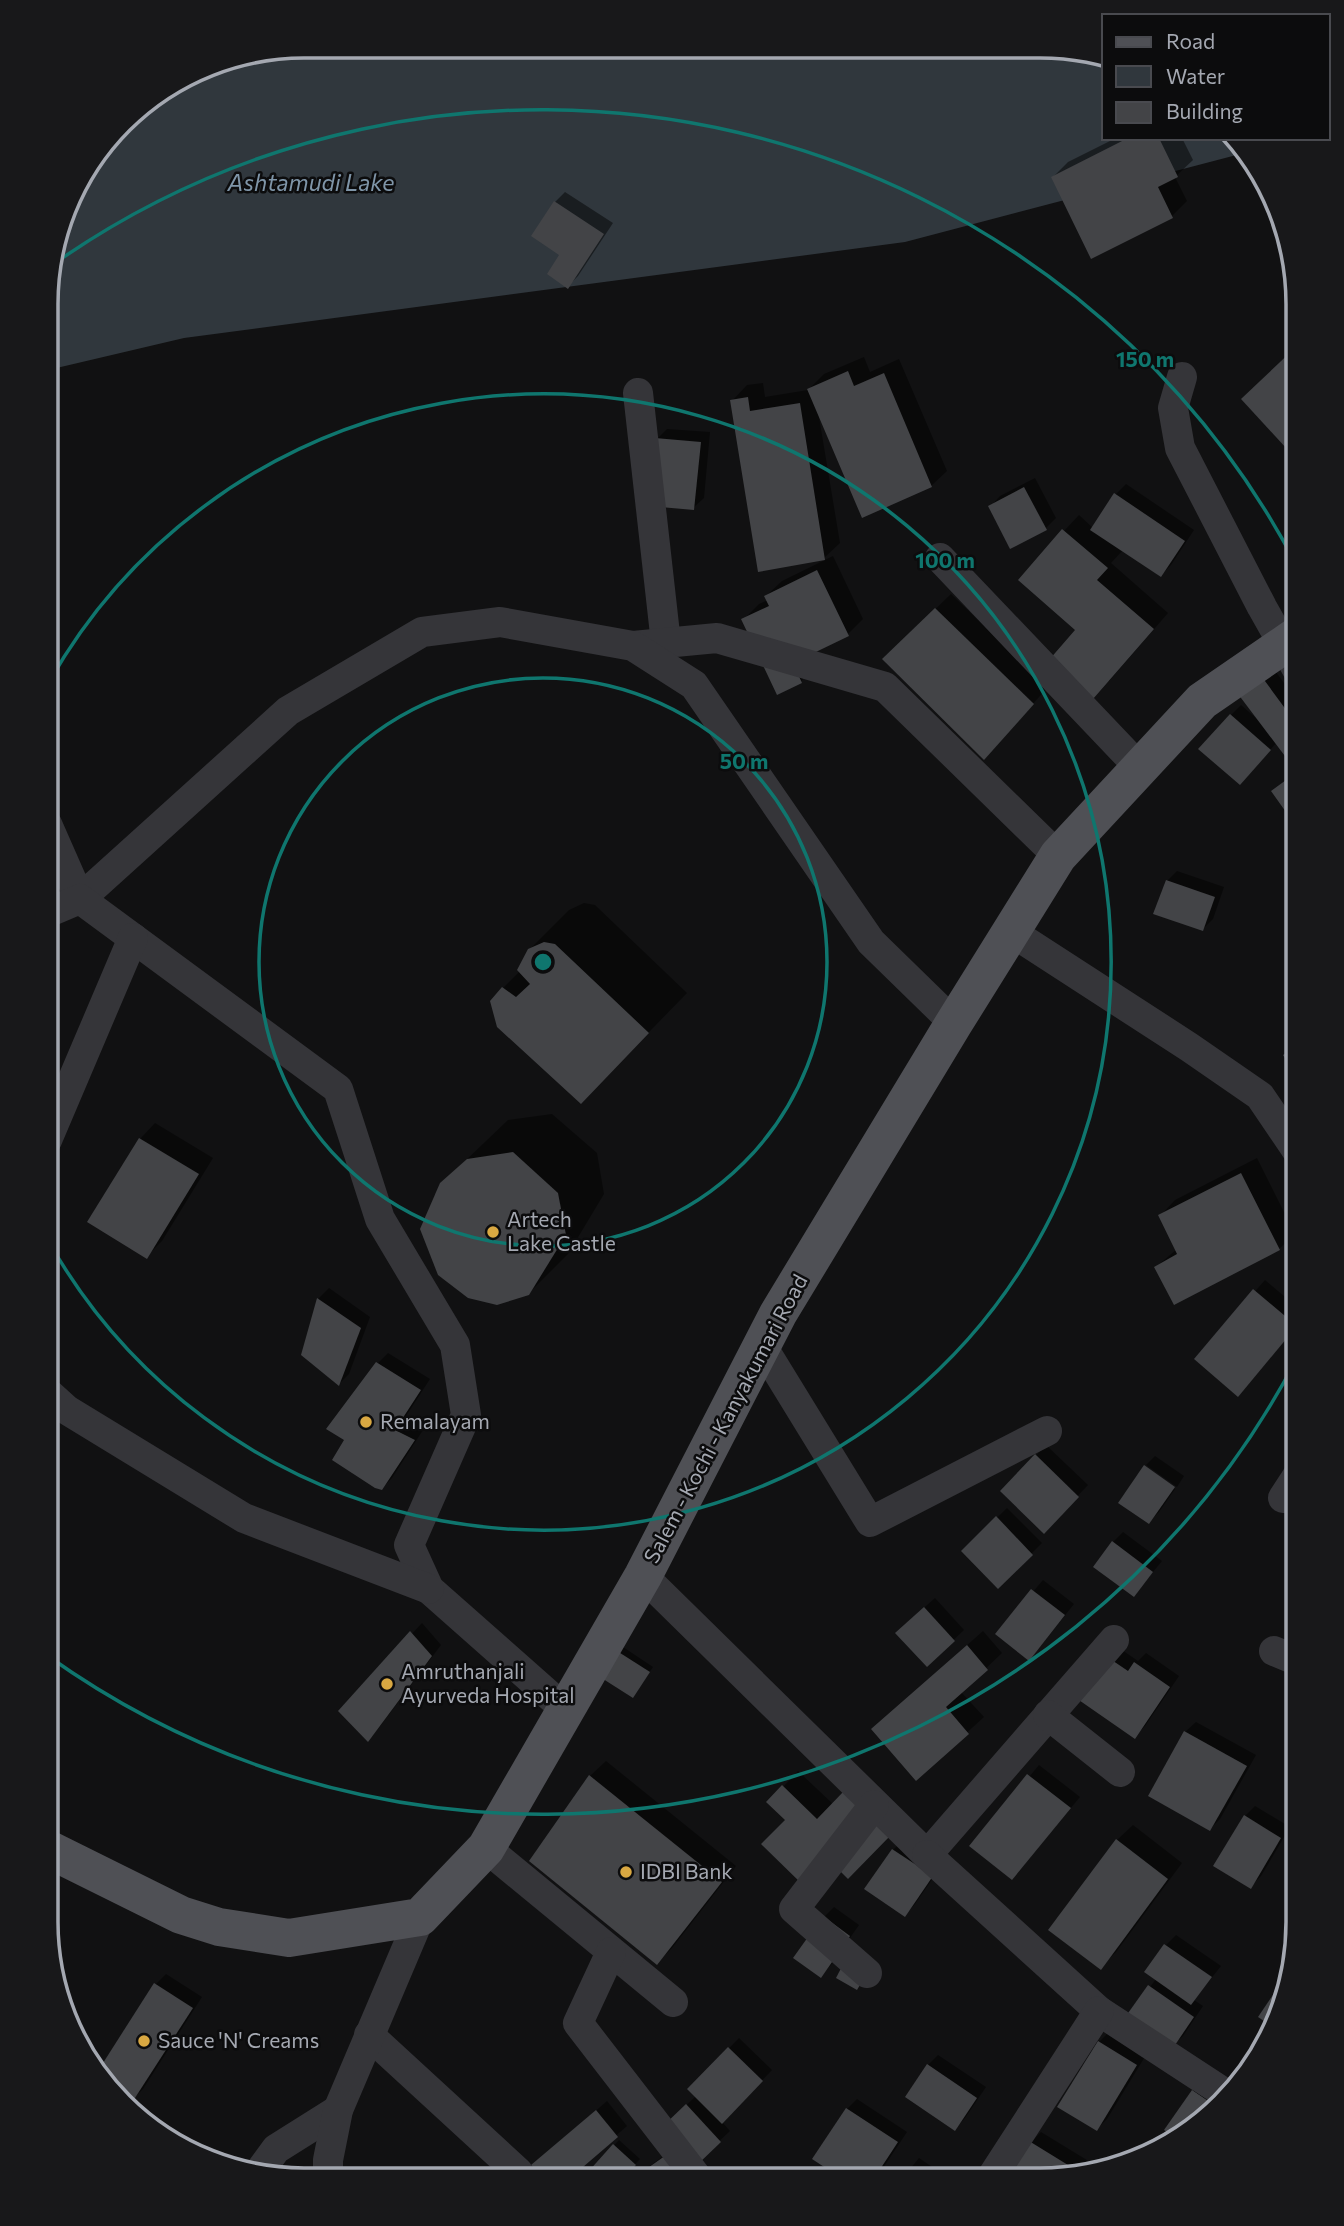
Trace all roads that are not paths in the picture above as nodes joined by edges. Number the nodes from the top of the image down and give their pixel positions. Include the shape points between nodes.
1 (1182, 377) dead end
2 (638, 393) dead end
3 (940, 558) dead end
4 (1286, 638) edge
5 (666, 643) junction
6 (633, 646) junction
7 (1286, 655) edge
8 (1140, 768) junction
9 (58, 849) edge
10 (1058, 856) junction
11 (80, 899) junction
12 (58, 908) edge
13 (1010, 931) junction
14 (133, 938) junction
15 (954, 1023) junction
16 (58, 1114) edge
17 (1286, 1134) edge
18 (762, 1346) junction
19 (58, 1402) edge
20 (1047, 1431) dead end
21 (643, 1576) junction
22 (429, 1588) junction
23 (1114, 1640) dead end
24 (567, 1711) junction
25 (1048, 1715) junction
26 (1120, 1772) dead end
27 (874, 1805) junction
28 (486, 1848) junction
29 (58, 1854) edge
30 (927, 1855) junction
31 (419, 1917) junction
32 (611, 1952) junction
33 (867, 1973) dead end
34 (673, 2002) dead end
35 (1099, 2011) junction
36 (369, 2035) junction
37 (1220, 2090) edge
38 (338, 2110) junction
39 (264, 2165) edge
40 (328, 2168) edge
41 (513, 2168) edge
42 (690, 2168) edge
43 (998, 2168) edge

1 - 4 street via 1173,408 1180,448
2 - 5 street
3 - 8 street
5 - 6 street
5 - 10 street via 717,638 885,687
6 - 11 street via 500,622 422,632 288,711
6 - 15 street via 694,685 871,942
7 - 8 main road, Salem - Kochi - Kanyakumari Road via 1202,701
8 - 10 main road, Salem - Kochi - Kanyakumari Road
9 - 11 street
10 - 13 main road, Salem - Kochi - Kanyakumari Road
11 - 12 street
11 - 14 street
13 - 15 main road, Salem - Kochi - Kanyakumari Road
13 - 17 street via 1260,1096
14 - 16 street
14 - 22 street via 338,1088 380,1219 455,1345 466,1415 409,1545
15 - 18 main road, Salem - Kochi - Kanyakumari Road
18 - 20 street via 870,1522
18 - 21 main road, Salem - Kochi - Kanyakumari Road
19 - 22 street via 244,1518
21 - 24 main road, Salem - Kochi - Kanyakumari Road
21 - 27 street
22 - 24 street
23 - 25 street
24 - 28 main road, Salem - Kochi - Kanyakumari Road
25 - 26 street
25 - 30 street
27 - 30 street
27 - 33 street via 794,1909
28 - 31 main road, Salem - Kochi - Kanyakumari Road
28 - 32 street
29 - 31 main road via 181,1915 219,1927 289,1938
30 - 35 street
31 - 36 street
32 - 34 street
32 - 42 street via 578,2022
35 - 37 street
35 - 43 street
36 - 38 street
36 - 41 street
38 - 39 street via 276,2149
38 - 40 street

